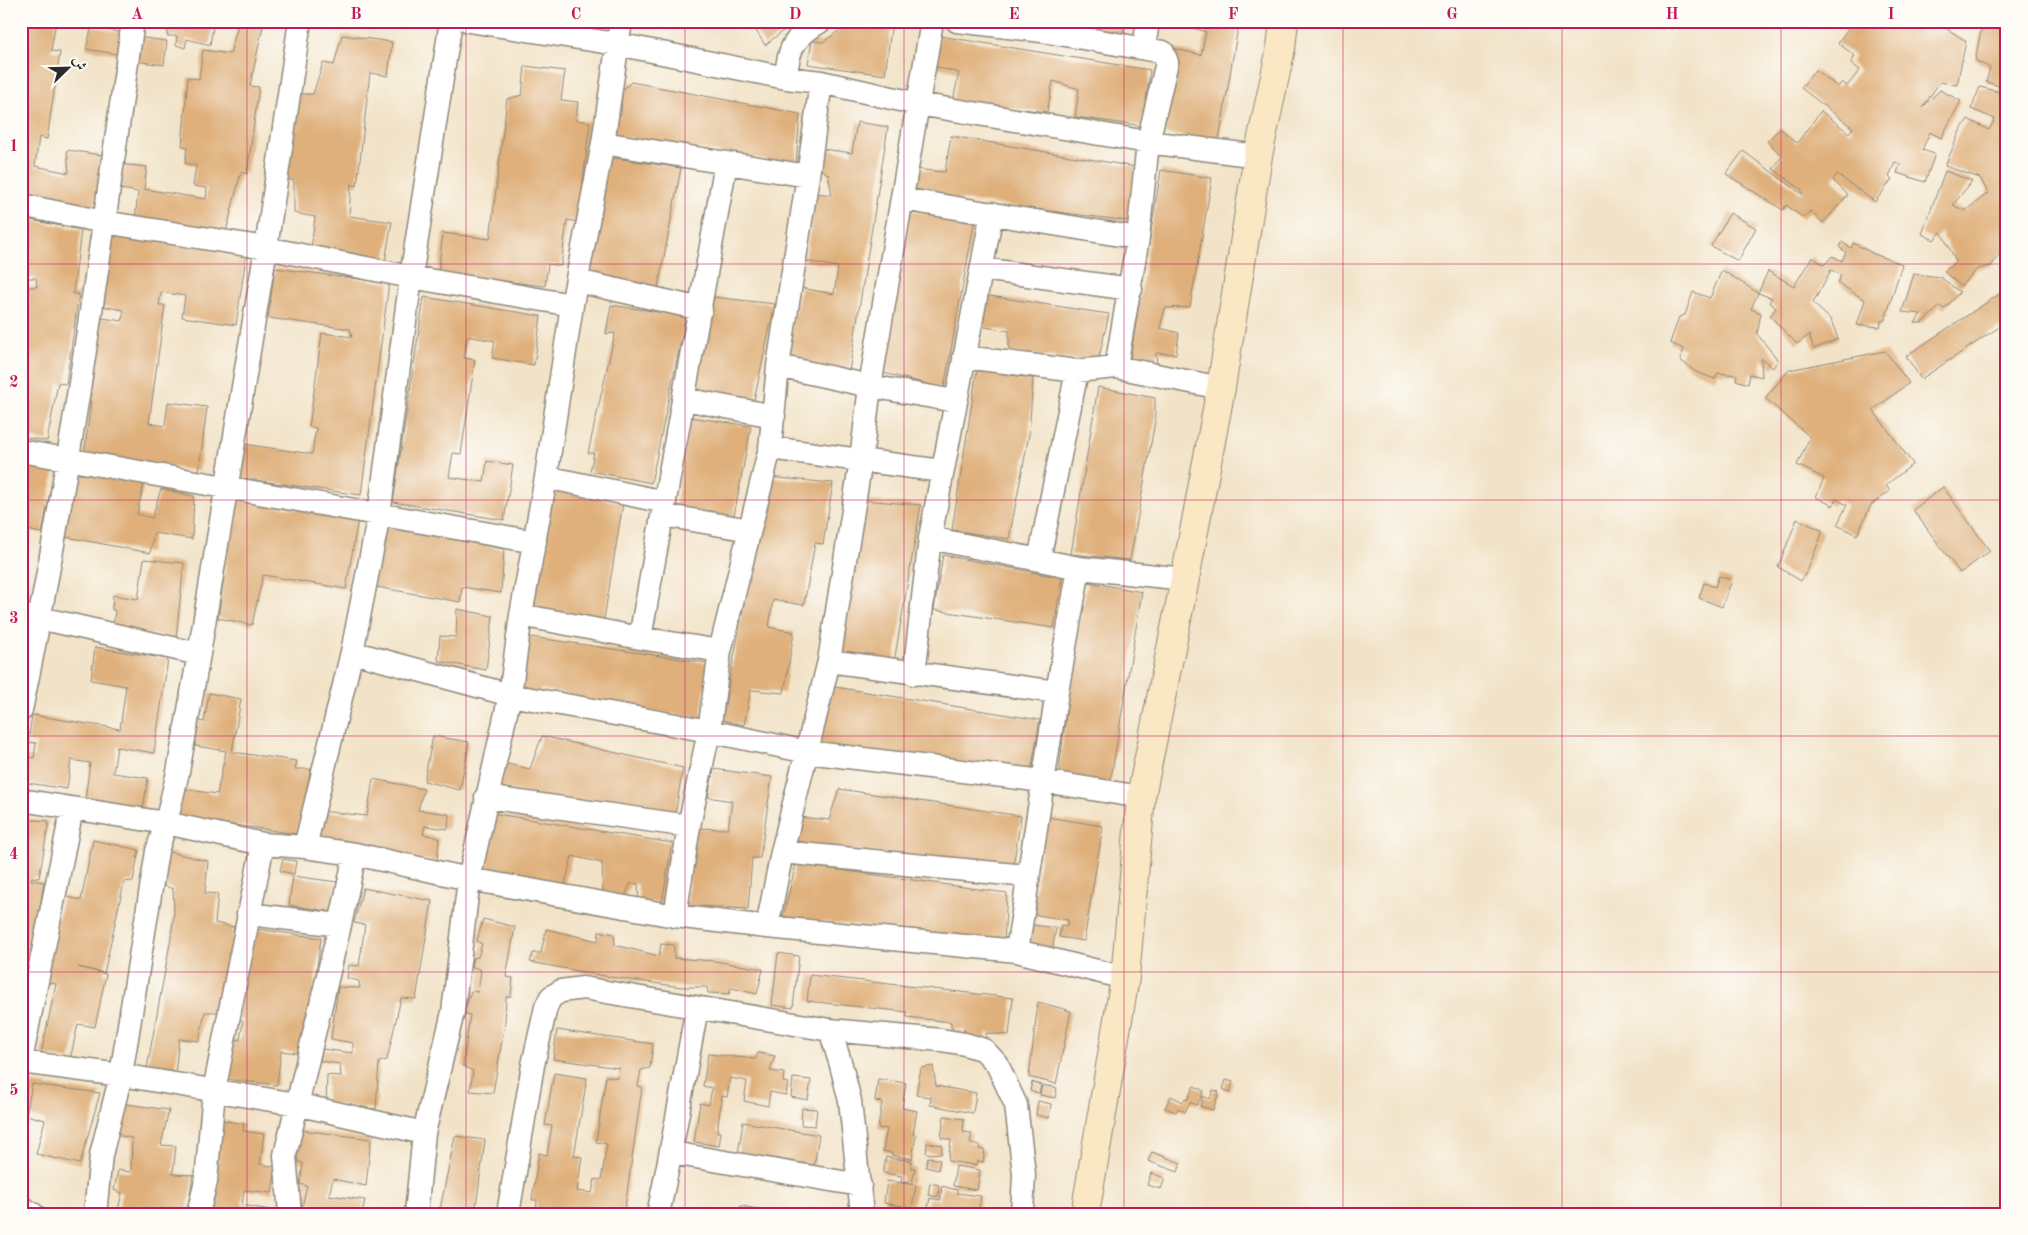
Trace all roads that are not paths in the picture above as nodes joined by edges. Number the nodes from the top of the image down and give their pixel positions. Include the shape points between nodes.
1 (133, 21) edge
2 (300, 21) edge
3 (451, 21) edge
4 (469, 21) edge
5 (621, 21) edge
6 (821, 21) edge
7 (932, 21) edge
8 (957, 21) edge
9 (1148, 21) edge
10 (1284, 21) edge
11 (1042, 26) edge
12 (617, 44) junction
13 (1144, 48) junction
14 (786, 78) junction
15 (821, 82) junction
16 (918, 104) junction
17 (1148, 142) junction
18 (603, 143) junction
19 (1258, 156) junction
20 (726, 163) junction
21 (808, 176) junction
22 (902, 199) junction
23 (21, 205) edge
24 (992, 213) junction
25 (104, 222) junction
26 (1138, 238) junction
27 (266, 248) junction
28 (982, 268) junction
29 (411, 277) junction
30 (578, 281) junction
31 (1131, 289) junction
32 (572, 305) junction
33 (701, 309) junction
34 (964, 357) junction
35 (778, 366) junction
36 (1116, 367) junction
37 (1077, 371) junction
38 (870, 386) junction
39 (1221, 388) junction
40 (684, 399) junction
41 (955, 401) junction
42 (774, 416) junction
43 (770, 448) junction
44 (21, 451) edge
45 (68, 458) junction
46 (861, 460) junction
47 (942, 472) junction
48 (546, 476) junction
49 (225, 488) junction
50 (664, 508) junction
51 (379, 515) junction
52 (750, 530) junction
53 (930, 538) junction
54 (535, 542) junction
55 (1039, 560) junction
56 (1079, 568) junction
57 (1185, 579) junction
58 (521, 615) junction
59 (31, 617) edge
60 (640, 638) junction
61 (720, 651) junction
62 (352, 652) junction
63 (199, 654) junction
64 (829, 661) junction
65 (914, 674) junction
66 (1057, 692) junction
67 (510, 695) junction
68 (21, 710) edge
69 (709, 731) junction
70 (807, 752) junction
71 (1043, 781) junction
72 (486, 797) junction
73 (1141, 797) junction
74 (21, 800) edge
75 (72, 809) junction
76 (166, 823) junction
77 (689, 826) junction
78 (263, 844) junction
79 (305, 847) junction
80 (782, 852) junction
81 (355, 854) junction
82 (1027, 876) junction
83 (469, 879) junction
84 (248, 914) junction
85 (674, 916) junction
86 (340, 925) junction
87 (767, 927) junction
88 (1017, 951) junction
89 (1125, 978) junction
90 (697, 1008) junction
91 (830, 1030) junction
92 (21, 1061) edge
93 (120, 1075) junction
94 (214, 1091) junction
95 (296, 1104) junction
96 (424, 1134) junction
97 (672, 1152) junction
98 (860, 1185) junction
99 (21, 1207) edge
100 (33, 1214) edge
101 (95, 1214) edge
102 (198, 1214) edge
103 (290, 1214) edge
104 (416, 1214) edge
105 (508, 1214) edge
106 (658, 1214) edge
107 (862, 1214) edge
108 (1022, 1214) edge
109 (1085, 1214) edge

1 - 25 street
2 - 27 street
3 - 29 street
4 - 12 street
5 - 12 street
6 - 14 street via 796,38 788,58
7 - 16 street
8 - 11 street
9 - 13 street
10 - 19 street
11 - 13 street
12 - 14 street
12 - 18 street
13 - 17 street via 1163,52 1167,62
14 - 15 street
15 - 16 street
15 - 21 street
16 - 17 street
16 - 22 street
17 - 19 street
17 - 26 street
18 - 20 street
18 - 30 street
19 - 39 street
20 - 21 street
20 - 33 street
21 - 35 street
22 - 24 street
22 - 38 street
23 - 25 street
24 - 26 street
24 - 28 street
25 - 27 street
25 - 45 street
26 - 31 street
27 - 29 street
27 - 49 street
28 - 31 street
28 - 34 street
29 - 32 street
29 - 51 street
30 - 32 street
30 - 33 street
31 - 36 street
32 - 48 street
33 - 40 street
34 - 37 street
34 - 41 street
35 - 38 street
35 - 42 street
36 - 37 street
36 - 39 street
37 - 55 street
38 - 41 street
38 - 46 street
39 - 57 street
40 - 42 street
40 - 50 street
41 - 47 street
42 - 43 street
43 - 46 street
43 - 52 street
44 - 45 street
45 - 49 street
45 - 59 street
46 - 47 street
46 - 64 street
47 - 53 street
48 - 50 street
48 - 54 street
49 - 51 street
49 - 63 street
50 - 52 street
50 - 60 street
51 - 54 street
51 - 62 street
52 - 61 street
53 - 55 street
53 - 65 street
54 - 58 street
55 - 56 street
56 - 57 street
56 - 66 street
57 - 73 street
58 - 60 street
58 - 67 street
59 - 63 street
59 - 68 street
60 - 61 street
61 - 69 street
62 - 67 street
62 - 79 street
63 - 76 street
64 - 65 street
64 - 70 street
65 - 66 street
66 - 71 street
67 - 69 street
67 - 72 street
69 - 70 street
69 - 77 street
70 - 71 street
70 - 80 street
71 - 73 street
71 - 82 street
72 - 77 street
72 - 83 street
73 - 89 street
74 - 75 street
75 - 76 street
75 - 92 street
76 - 78 street
76 - 93 street via 157,851
77 - 85 street
78 - 79 street
78 - 84 street
79 - 81 street
80 - 82 street
80 - 87 street
81 - 83 street
81 - 86 street
82 - 88 street
83 - 85 street
83 - 96 street via 453,1012
84 - 86 street
84 - 94 street
85 - 87 street
86 - 95 street
87 - 88 street
88 - 89 street
89 - 109 street
90 - 91 street
90 - 97 street
90 - 105 street via 583,988 562,991 551,997 533,1065
91 - 98 street via 850,1101
91 - 108 street via 965,1044 984,1050 997,1064 1016,1105 1024,1174
92 - 93 street
93 - 94 street
93 - 101 street via 101,1155
94 - 95 street
94 - 102 street via 206,1181
95 - 96 street
95 - 103 street via 285,1155
96 - 104 street
97 - 98 street
97 - 106 street
98 - 107 street
99 - 100 street

